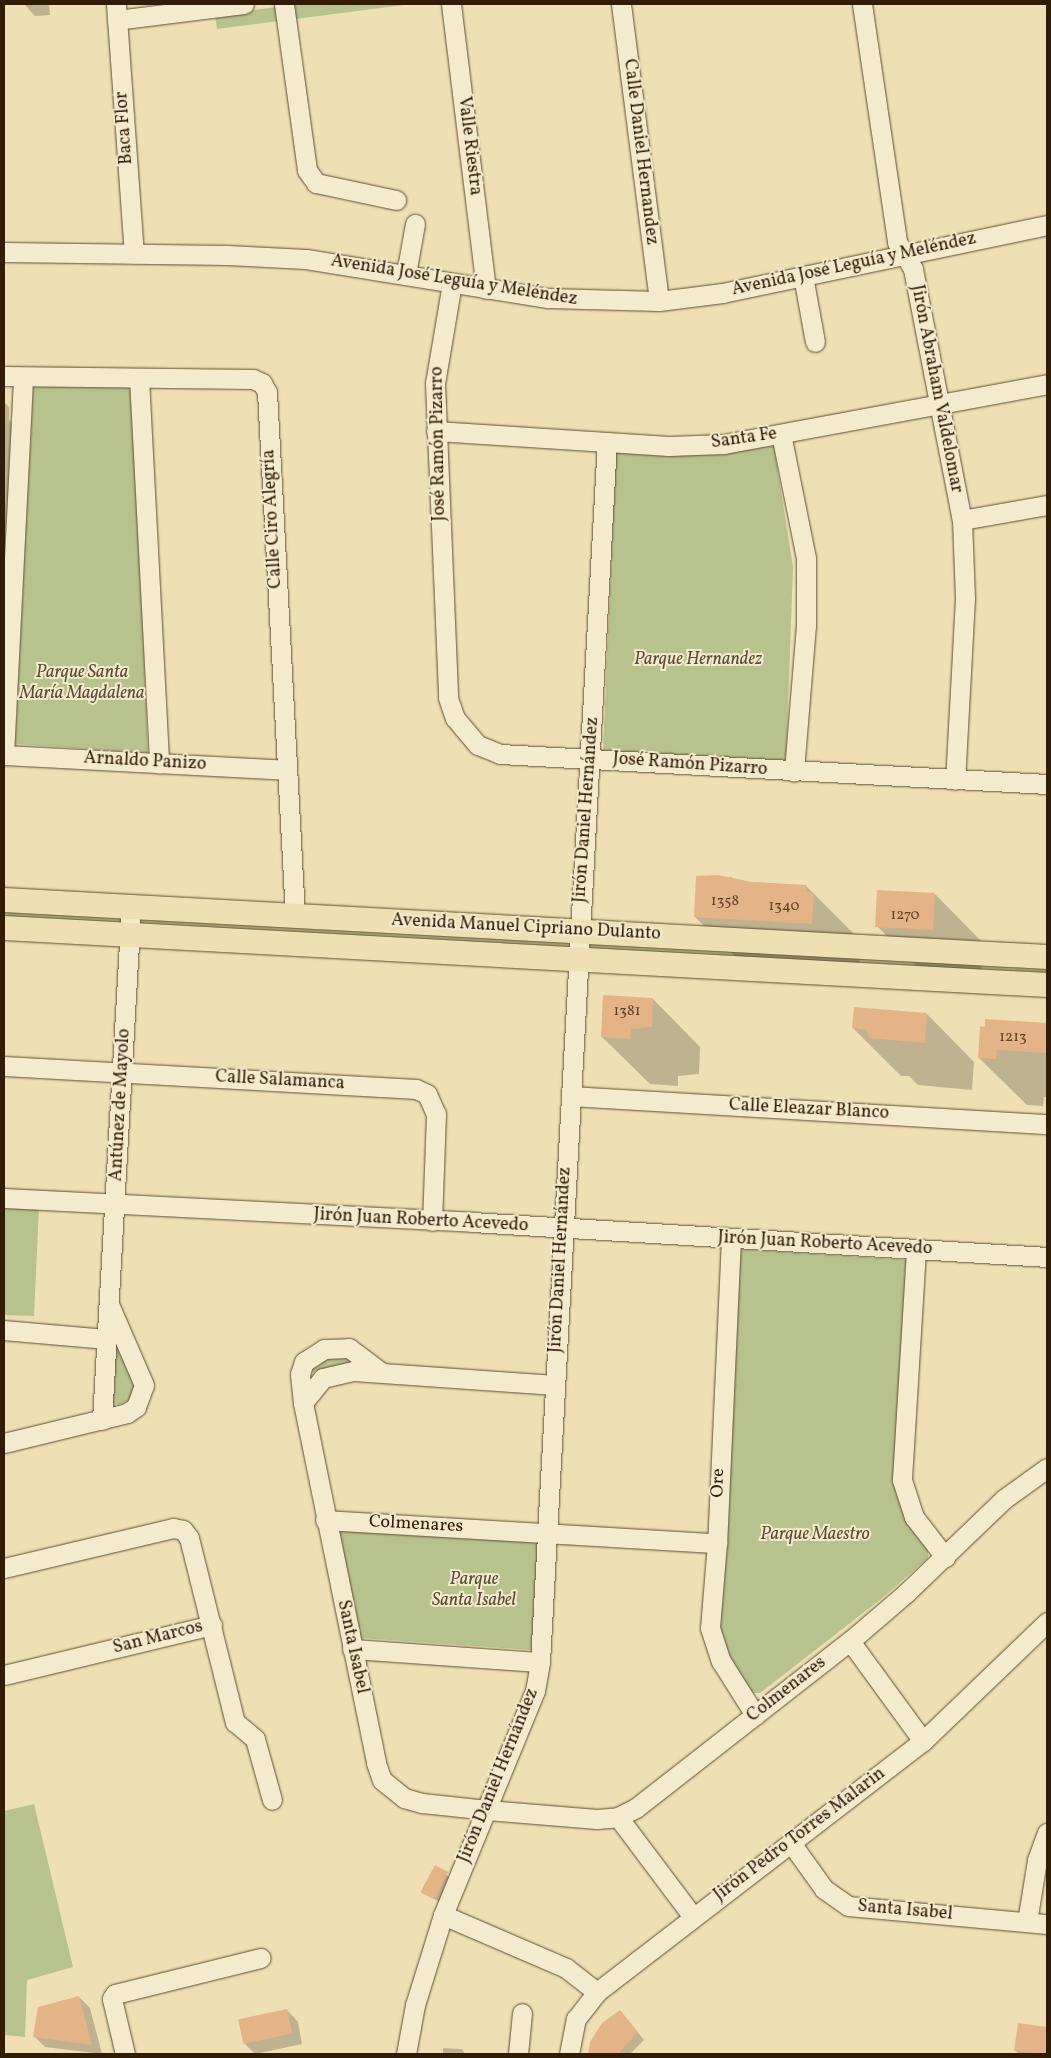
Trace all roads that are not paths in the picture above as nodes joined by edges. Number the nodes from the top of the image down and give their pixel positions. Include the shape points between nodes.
1 (244, 4) edge
2 (284, 4) edge
3 (451, 4) edge
4 (620, 4) edge
5 (862, 4) edge
6 (116, 12) edge
7 (396, 200) dead end
8 (415, 224) dead end
9 (1047, 225) edge
10 (4, 252) edge
11 (134, 253) junction
12 (904, 254) junction
13 (406, 274) junction
14 (803, 276) junction
15 (452, 283) junction
16 (486, 289) junction
17 (659, 301) junction
18 (815, 342) dead end
19 (4, 376) edge
20 (23, 377) junction
21 (138, 378) junction
22 (1047, 384) edge
23 (938, 405) junction
24 (436, 431) junction
25 (781, 434) junction
26 (607, 442) junction
27 (1047, 505) edge
28 (962, 520) junction
29 (9, 554) edge
30 (4, 755) edge
31 (590, 759) junction
32 (159, 763) junction
33 (286, 770) junction
34 (794, 772) junction
35 (955, 780) junction
36 (1047, 784) edge
37 (4, 900) edge
38 (130, 907) junction
39 (295, 915) junction
40 (4, 928) edge
41 (580, 931) junction
42 (129, 934) junction
43 (1047, 957) edge
44 (578, 958) junction
45 (1047, 985) edge
46 (4, 1066) edge
47 (123, 1073) junction
48 (571, 1096) junction
49 (1047, 1124) edge
50 (4, 1198) edge
51 (115, 1206) junction
52 (432, 1221) junction
53 (562, 1228) junction
54 (731, 1238) junction
55 (916, 1250) junction
56 (1047, 1257) edge
57 (109, 1302) junction
58 (4, 1330) edge
59 (106, 1339) junction
60 (381, 1372) junction
61 (555, 1385) junction
62 (303, 1403) junction
63 (102, 1420) junction
64 (4, 1443) edge
65 (1047, 1468) edge
66 (325, 1520) junction
67 (548, 1532) junction
68 (717, 1543) junction
69 (945, 1557) junction
70 (4, 1568) edge
71 (1047, 1622) edge
72 (212, 1625) junction
73 (850, 1641) junction
74 (352, 1649) junction
75 (540, 1662) junction
76 (4, 1676) edge
77 (755, 1715) junction
78 (923, 1741) junction
79 (272, 1800) dead end
80 (487, 1810) junction
81 (618, 1817) junction
82 (1047, 1833) edge
83 (791, 1843) junction
84 (443, 1914) junction
85 (693, 1917) junction
86 (1027, 1922) junction
87 (1047, 1924) edge
88 (261, 1958) dead end
89 (597, 1992) junction
90 (522, 2013) dead end
91 (124, 2054) edge
92 (406, 2054) edge
93 (518, 2054) edge
94 (569, 2054) edge

1 - 6 street
2 - 7 street via 307,170 316,183
3 - 16 street, Valle Riestra
4 - 17 street, Calle Daniel Hernandez
5 - 12 street, Jirón Abraham Valdelomar via 896,242
6 - 11 street, Baca Flor
8 - 13 street
9 - 12 street, Avenida José Leguía y Meléndez
10 - 11 street, Avenida José Leguía y Meléndez
11 - 13 street, Avenida José Leguía y Meléndez via 306,259
12 - 14 street, Avenida José Leguía y Meléndez
12 - 23 street, Jirón Abraham Valdelomar via 912,269
13 - 15 street, Avenida José Leguía y Meléndez
14 - 17 street, Avenida José Leguía y Meléndez via 722,293
14 - 18 street
15 - 16 street, Avenida José Leguía y Meléndez
15 - 24 street, José Ramón Pizarro via 438,353
16 - 17 street, Avenida José Leguía y Meléndez via 582,301
19 - 20 street, Calle Ciro Alegría
20 - 21 street, Calle Ciro Alegría
20 - 29 street
21 - 32 street
21 - 33 street, Calle Ciro Alegría via 253,379 262,383 267,392
22 - 23 street, Santa Fe
23 - 25 street, Santa Fe
23 - 28 street, Jirón Abraham Valdelomar
24 - 26 street, Santa Fe
24 - 31 street, José Ramón Pizarro via 448,698 455,718 478,745 500,754
25 - 26 street, Santa Fe via 699,445
25 - 34 street via 806,558 806,625
26 - 31 street, Jirón Daniel Hernández
27 - 28 street
28 - 35 street, Jirón Abraham Valdelomar via 965,598
29 - 30 street
30 - 32 street, Arnaldo Panizo
31 - 34 street, José Ramón Pizarro
31 - 41 street, Jirón Daniel Hernández
32 - 33 street, Arnaldo Panizo
33 - 39 street, Calle Ciro Alegría
34 - 35 street, José Ramón Pizarro
35 - 36 street, José Ramón Pizarro
37 - 38 main road, Avenida Manuel Cipriano Dulanto
38 - 39 main road, Avenida Manuel Cipriano Dulanto
38 - 42 street, Antúnez de Mayolo
39 - 41 main road, Avenida Manuel Cipriano Dulanto
40 - 42 main road, Avenida Manuel Cipriano Dulanto
41 - 43 main road, Avenida Manuel Cipriano Dulanto
41 - 44 street, Jirón Daniel Hernández
42 - 44 main road, Avenida Manuel Cipriano Dulanto
42 - 47 street, Antúnez de Mayolo
44 - 45 main road, Avenida Manuel Cipriano Dulanto
44 - 48 street, Jirón Daniel Hernández
46 - 47 street, Calle Salamanca
47 - 51 street, Antúnez de Mayolo
47 - 52 street, Calle Salamanca via 416,1089 427,1094 436,1114
48 - 49 street, Calle Eleazar Blanco
48 - 53 street, Jirón Daniel Hernández
50 - 51 street, Jirón Juan Roberto Acevedo
51 - 52 street, Jirón Juan Roberto Acevedo
51 - 57 street, Antúnez de Mayolo
52 - 53 street, Jirón Juan Roberto Acevedo
53 - 54 street, Jirón Juan Roberto Acevedo
53 - 61 street, Jirón Daniel Hernández
54 - 55 street, Jirón Juan Roberto Acevedo
54 - 68 street, Ore
55 - 56 street, Jirón Juan Roberto Acevedo
55 - 69 street via 902,1480 914,1517
57 - 59 street, Antúnez de Mayolo
57 - 63 street, Antúnez de Mayolo via 144,1385 136,1407 127,1414
58 - 59 street
59 - 63 street, Antúnez de Mayolo
60 - 61 street
60 - 62 street via 353,1371 323,1378
60 - 62 street, Santa Isabel via 349,1348 324,1349 304,1362 300,1374
61 - 67 street, Jirón Daniel Hernández
62 - 66 street, Santa Isabel
63 - 64 street, Antúnez de Mayolo
65 - 69 street, Colmenares via 1004,1499
66 - 67 street, Colmenares
66 - 74 street, Santa Isabel
67 - 68 street, Colmenares
67 - 75 street, Jirón Daniel Hernández
68 - 77 street, Ore via 710,1628 713,1644
69 - 73 street, Colmenares
70 - 72 street, San Marcos via 173,1528 183,1530 189,1538
71 - 78 street, Jirón Pedro Torres Malarin
72 - 76 street, San Marcos
72 - 79 street via 235,1722 256,1740
73 - 77 street, Colmenares
73 - 78 street
74 - 75 street
74 - 80 street, Santa Isabel via 382,1780 404,1798
75 - 80 street, Jirón Daniel Hernández via 535,1691
77 - 81 street, Colmenares via 636,1808
78 - 83 street, Jirón Pedro Torres Malarin
80 - 81 street
80 - 84 street, Jirón Daniel Hernández
81 - 85 street
82 - 86 street via 1037,1860
83 - 85 street, Jirón Pedro Torres Malarin
83 - 86 street, Santa Isabel via 824,1890 848,1906
84 - 89 street via 566,1968
84 - 92 street, Jirón Daniel Hernández via 415,2005
85 - 89 street, Jirón Pedro Torres Malarin
86 - 87 street, Santa Isabel
88 - 91 street via 114,1994 112,1998
89 - 94 street, Jirón Pedro Torres Malarin via 576,2019
90 - 93 street

